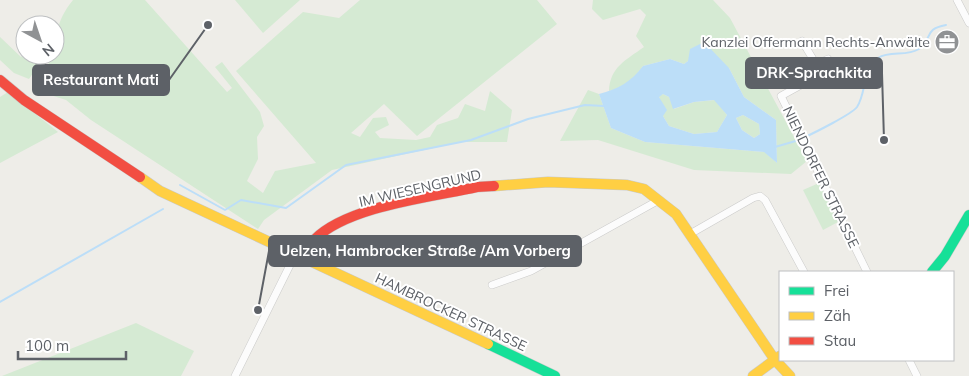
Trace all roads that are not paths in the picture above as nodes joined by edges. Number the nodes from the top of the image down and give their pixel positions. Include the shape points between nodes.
1 (958, 0) edge
2 (969, 24) edge
3 (802, 41) dead end
4 (0, 80) edge
5 (659, 200) junction
6 (969, 216) edge
7 (690, 234) junction
8 (298, 256) junction
9 (803, 271) edge
10 (867, 271) edge
11 (933, 271) edge
12 (492, 285) dead end
13 (778, 358) edge
14 (780, 361) edge
15 (910, 361) edge
16 (235, 376) edge
17 (555, 376) edge
18 (753, 376) edge
19 (790, 376) edge
20 (917, 376) edge

1 - 2 street
3 - 10 street, NIENDORFER STRASSE via 820,72 780,96
4 - 8 street, HAMBROCKER STRASSE via 24,100 160,190
5 - 7 street, IM WIESENGRUND via 676,214
5 - 8 street, IM WIESENGRUND via 644,189 627,185 548,182 477,187 369,210 326,230
5 - 12 street via 531,271
6 - 11 street
7 - 9 street via 760,196
7 - 13 street, IM WIESENGRUND
8 - 16 street
8 - 17 street, HAMBROCKER STRASSE
13 - 18 street
14 - 19 street, IM WIESENGRUND
15 - 20 street

